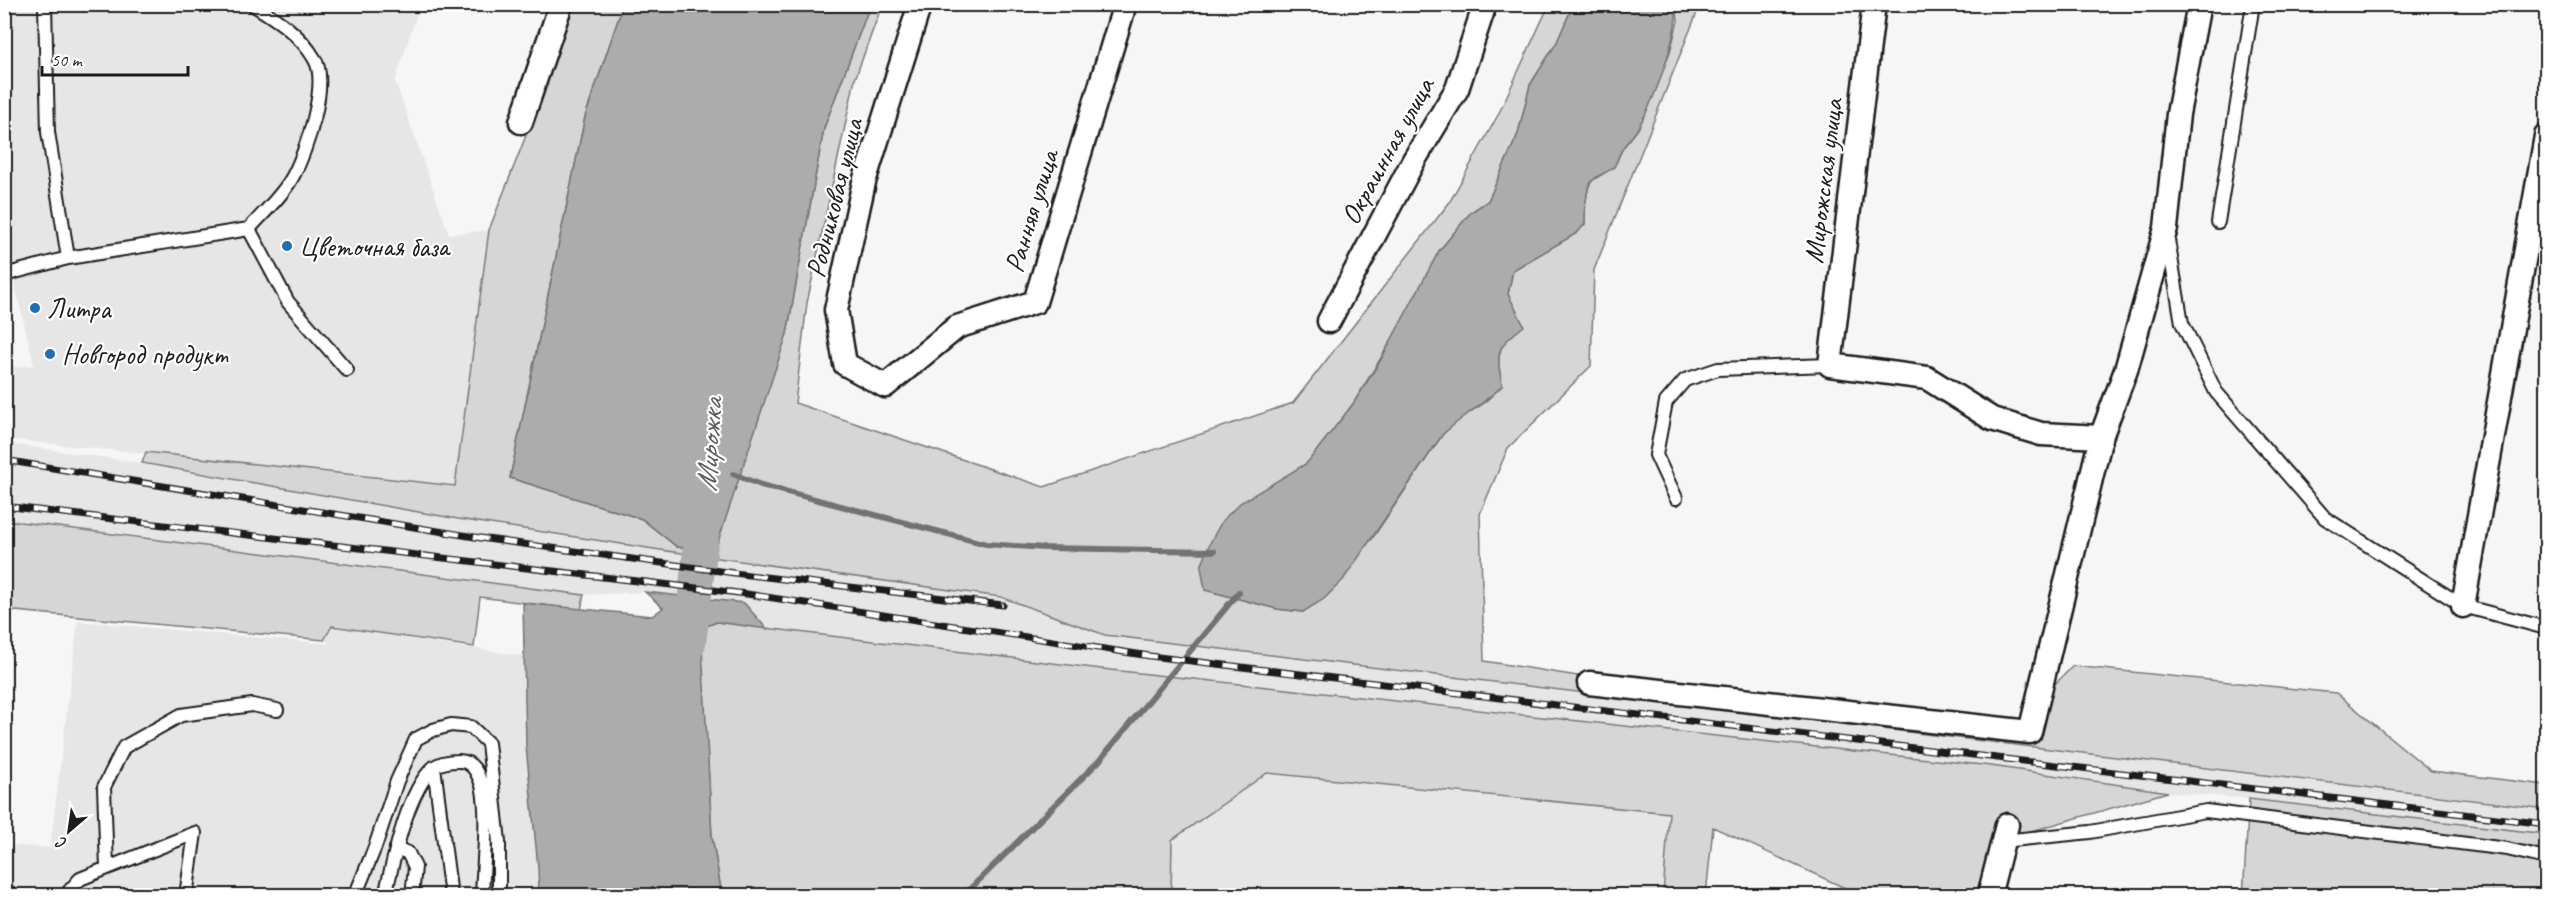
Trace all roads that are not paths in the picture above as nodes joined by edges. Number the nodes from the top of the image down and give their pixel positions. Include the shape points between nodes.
1 (45, 4) edge
2 (252, 4) edge
3 (561, 4) edge
4 (920, 4) edge
5 (1125, 4) edge
6 (1485, 4) edge
7 (1874, 4) edge
8 (2199, 4) edge
9 (2253, 4) edge
10 (521, 122) dead end
11 (2547, 136) edge
12 (2218, 222) dead end
13 (2166, 228) junction
14 (249, 229) junction
15 (68, 258) junction
16 (4, 274) edge
17 (1329, 321) dead end
18 (1830, 365) junction
19 (347, 370) dead end
20 (885, 386) joint
21 (2101, 437) junction
22 (1676, 498) dead end
23 (2463, 606) junction
24 (2547, 628) edge
25 (1589, 683) dead end
26 (277, 710) dead end
27 (434, 767) junction
28 (2005, 833) joint
29 (396, 848) junction
30 (2547, 858) edge
31 (107, 868) junction
32 (65, 896) edge
33 (186, 896) edge
34 (355, 896) edge
35 (386, 896) edge
36 (412, 896) edge
37 (451, 896) edge
38 (482, 896) edge
39 (499, 896) edge
40 (1989, 896) edge

1 - 15 lane via 48,132
2 - 14 lane via 288,26 316,59 321,91 293,177
3 - 10 street
4 - 20 street, Родниковая улица via 864,182 836,310 846,364
5 - 20 street, Ранняя улица via 1035,302 957,327
6 - 17 street, Окраинная улица via 1457,89 1414,160
7 - 18 street, Мирожская улица
8 - 13 street via 2178,114
9 - 12 lane
11 - 23 street
13 - 21 street via 2127,370
13 - 23 lane via 2182,323 2216,392 2325,518
14 - 15 lane
14 - 19 lane via 288,302
15 - 16 lane
18 - 21 street via 1927,378 1992,419 2040,434
18 - 22 lane via 1719,369 1685,380 1666,402 1656,455
21 - 25 street via 2030,732
23 - 24 lane
26 - 31 lane via 252,705 181,715 124,747 104,787
27 - 29 lane via 411,805
27 - 37 lane
27 - 38 lane via 449,760 464,761 474,767 482,786
28 - 30 lane via 2090,832 2206,811 2508,849
28 - 40 street
29 - 35 lane
29 - 36 lane via 408,853 415,867
31 - 32 lane via 80,879
31 - 33 lane via 195,833
34 - 39 lane via 416,739 451,725 471,727 488,743

